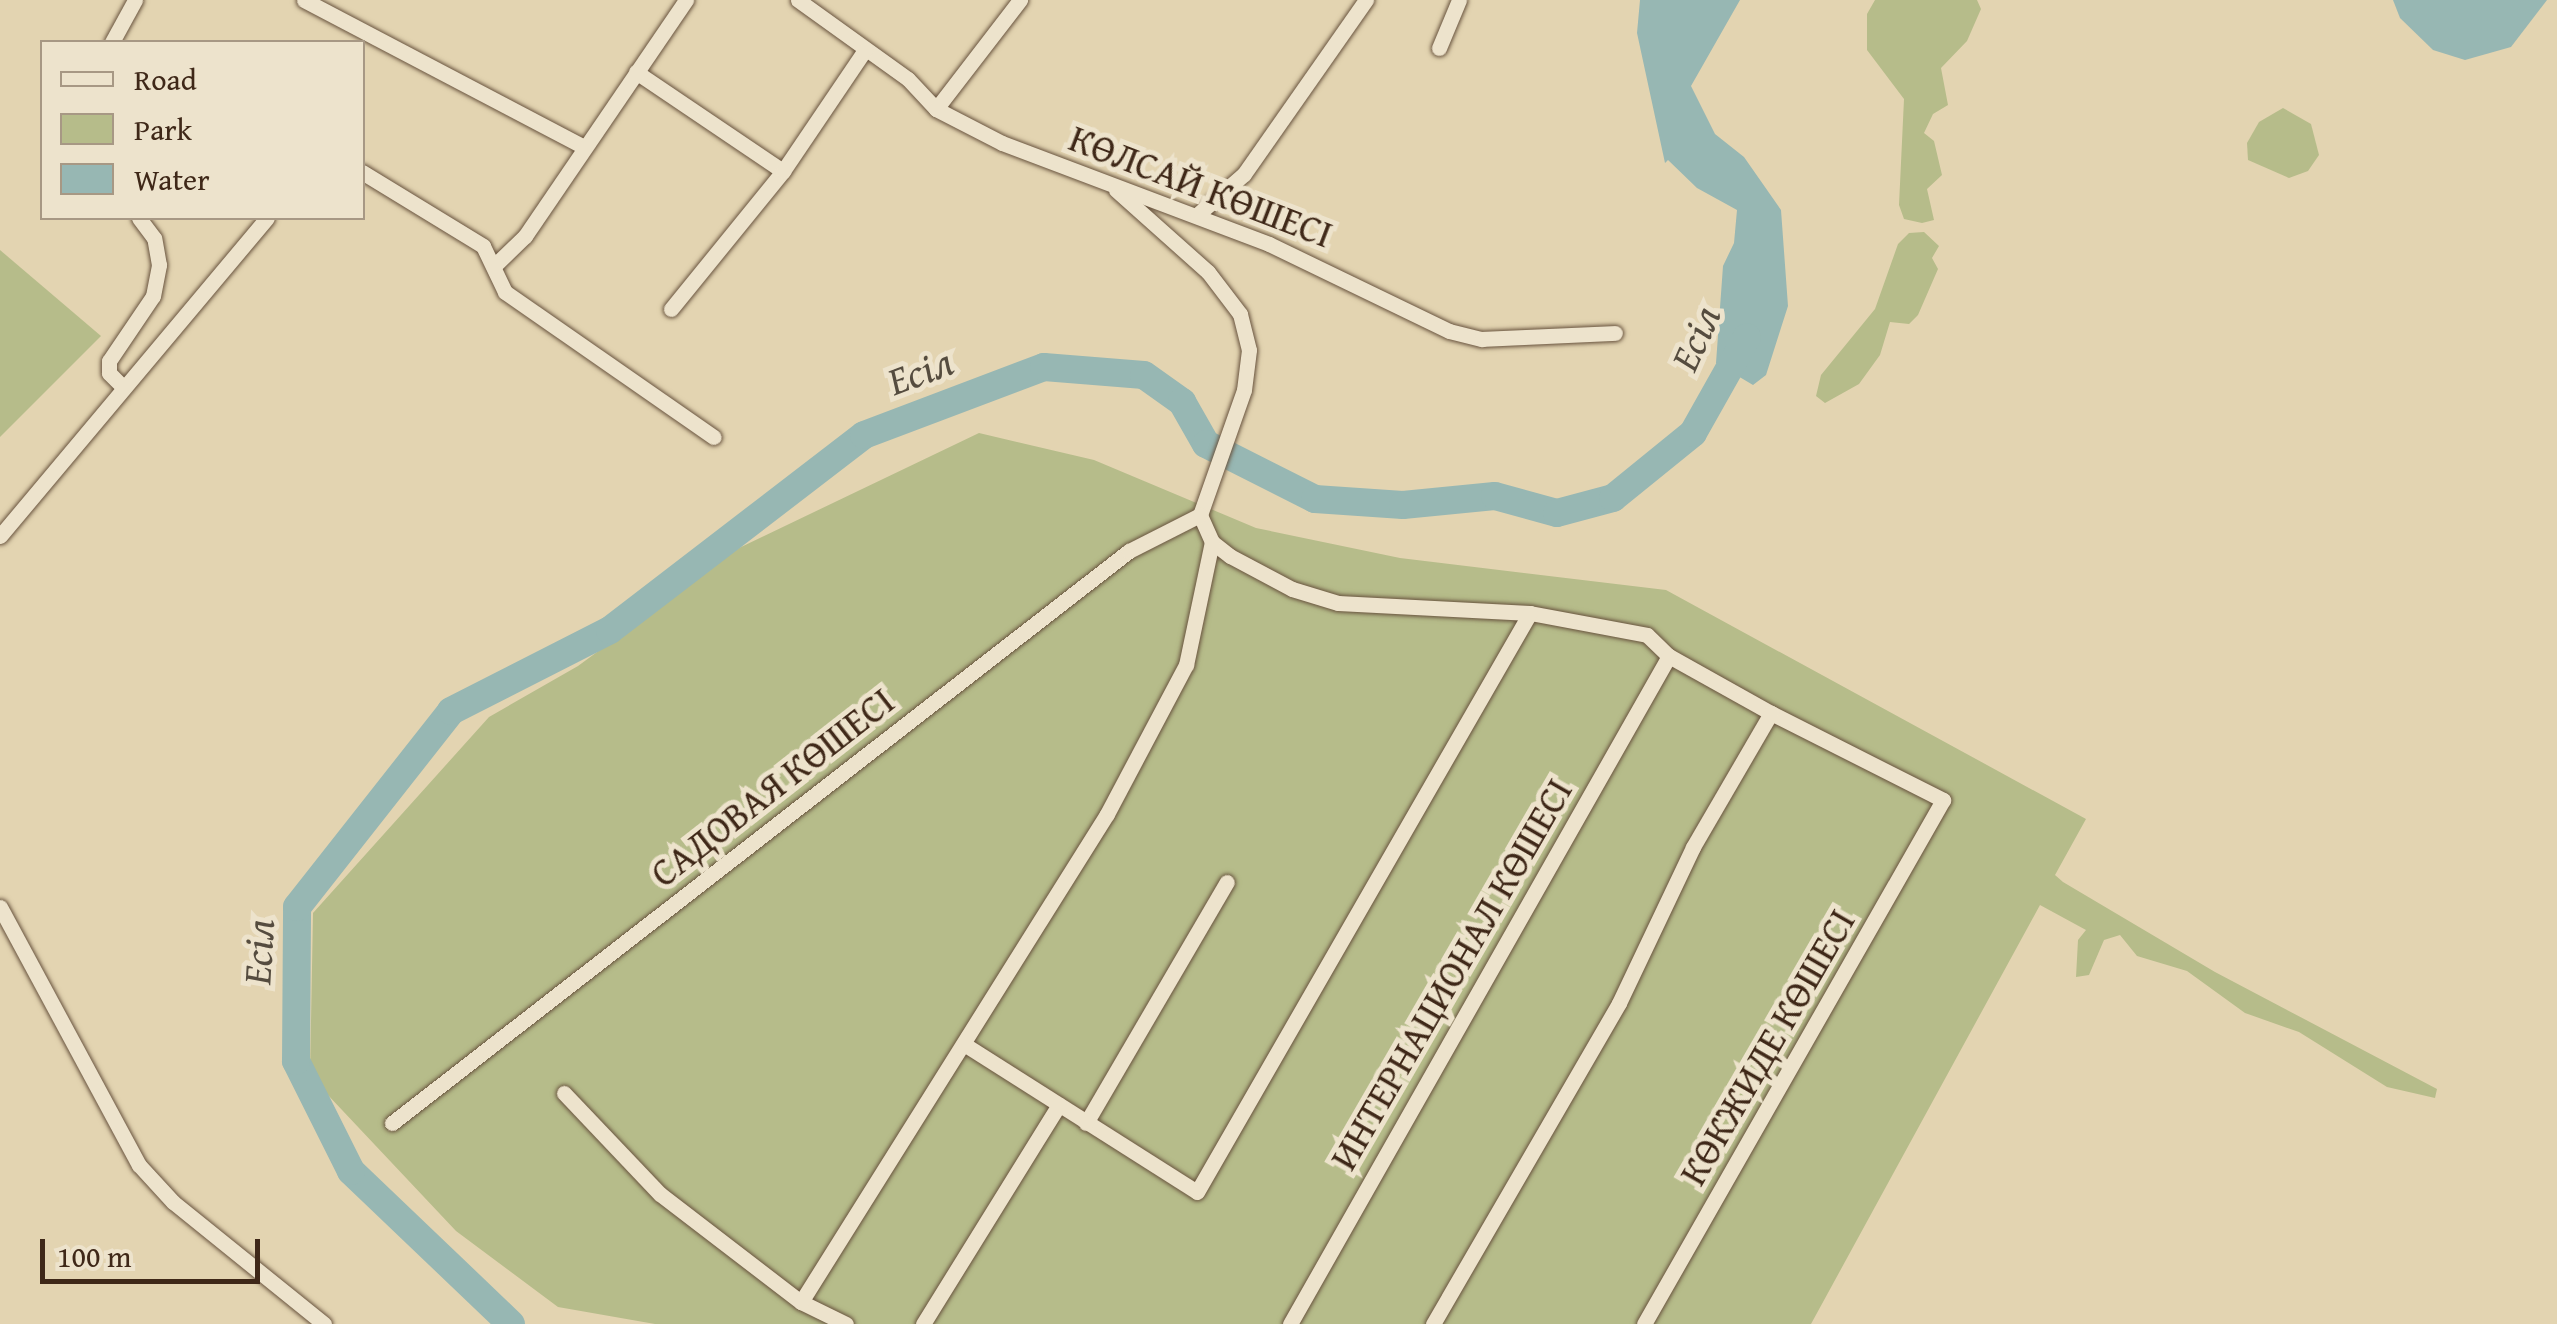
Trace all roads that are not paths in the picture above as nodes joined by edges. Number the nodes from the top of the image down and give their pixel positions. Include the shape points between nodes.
1 (136, 0) edge
2 (304, 0) edge
3 (686, 0) edge
4 (798, 0) edge
5 (1020, 0) edge
6 (1366, 0) edge
7 (1459, 0) edge
8 (113, 40) edge
9 (1439, 48) dead end
10 (865, 50) junction
11 (636, 72) junction
12 (936, 109) junction
13 (582, 146) junction
14 (783, 171) junction
15 (365, 174) edge
16 (1116, 190) junction
17 (1197, 215) junction
18 (140, 220) edge
19 (266, 220) edge
20 (494, 266) junction
21 (671, 308) dead end
22 (1615, 333) dead end
23 (123, 388) junction
24 (714, 437) dead end
25 (1200, 515) junction
26 (0, 536) edge
27 (1212, 542) junction
28 (1530, 613) junction
29 (1669, 656) junction
30 (1771, 712) junction
31 (1227, 882) dead end
32 (0, 907) edge
33 (966, 1046) junction
34 (564, 1093) dead end
35 (1059, 1105) junction
36 (1086, 1122) junction
37 (392, 1123) dead end
38 (802, 1302) junction
39 (324, 1324) edge
40 (846, 1324) edge
41 (923, 1324) edge
42 (1290, 1324) edge
43 (1433, 1324) edge
44 (1644, 1324) edge

1 - 8 street
2 - 13 street
3 - 11 street
4 - 10 street, КӨЛСАЙ КӨШЕСІ
5 - 12 street
6 - 17 street via 1244,174
7 - 9 street
10 - 12 street, КӨЛСАЙ КӨШЕСІ
10 - 14 street
11 - 13 street
11 - 14 street
12 - 16 street, КӨЛСАЙ КӨШЕСІ
13 - 20 street via 525,236
14 - 21 street
15 - 20 street via 484,246
16 - 17 street, КӨЛСАЙ КӨШЕСІ
16 - 25 street via 1208,272 1240,314 1249,350 1236,425
17 - 22 street, КӨЛСАЙ КӨШЕСІ via 1450,331 1482,339
18 - 23 street via 154,238 159,264 153,296 109,361 109,374
19 - 23 street
20 - 24 street via 505,292
23 - 26 street
25 - 27 street
25 - 37 street, САДОВАЯ КӨШЕСІ via 1130,551
27 - 28 street via 1292,589 1338,603
27 - 33 street via 1186,665 1107,814
28 - 29 street via 1647,635
28 - 36 street via 1197,1192
29 - 30 street
29 - 42 street, ИНТЕРНАЦИОНАЛ КӨШЕСІ
30 - 43 street via 1693,847 1618,1004
30 - 44 street, КӨКЖИДЕ КӨШЕСІ via 1943,800
31 - 36 street
32 - 39 street via 139,1165 173,1202
33 - 35 street
33 - 38 street
34 - 38 street via 660,1194
35 - 36 street
35 - 41 street
38 - 40 street

